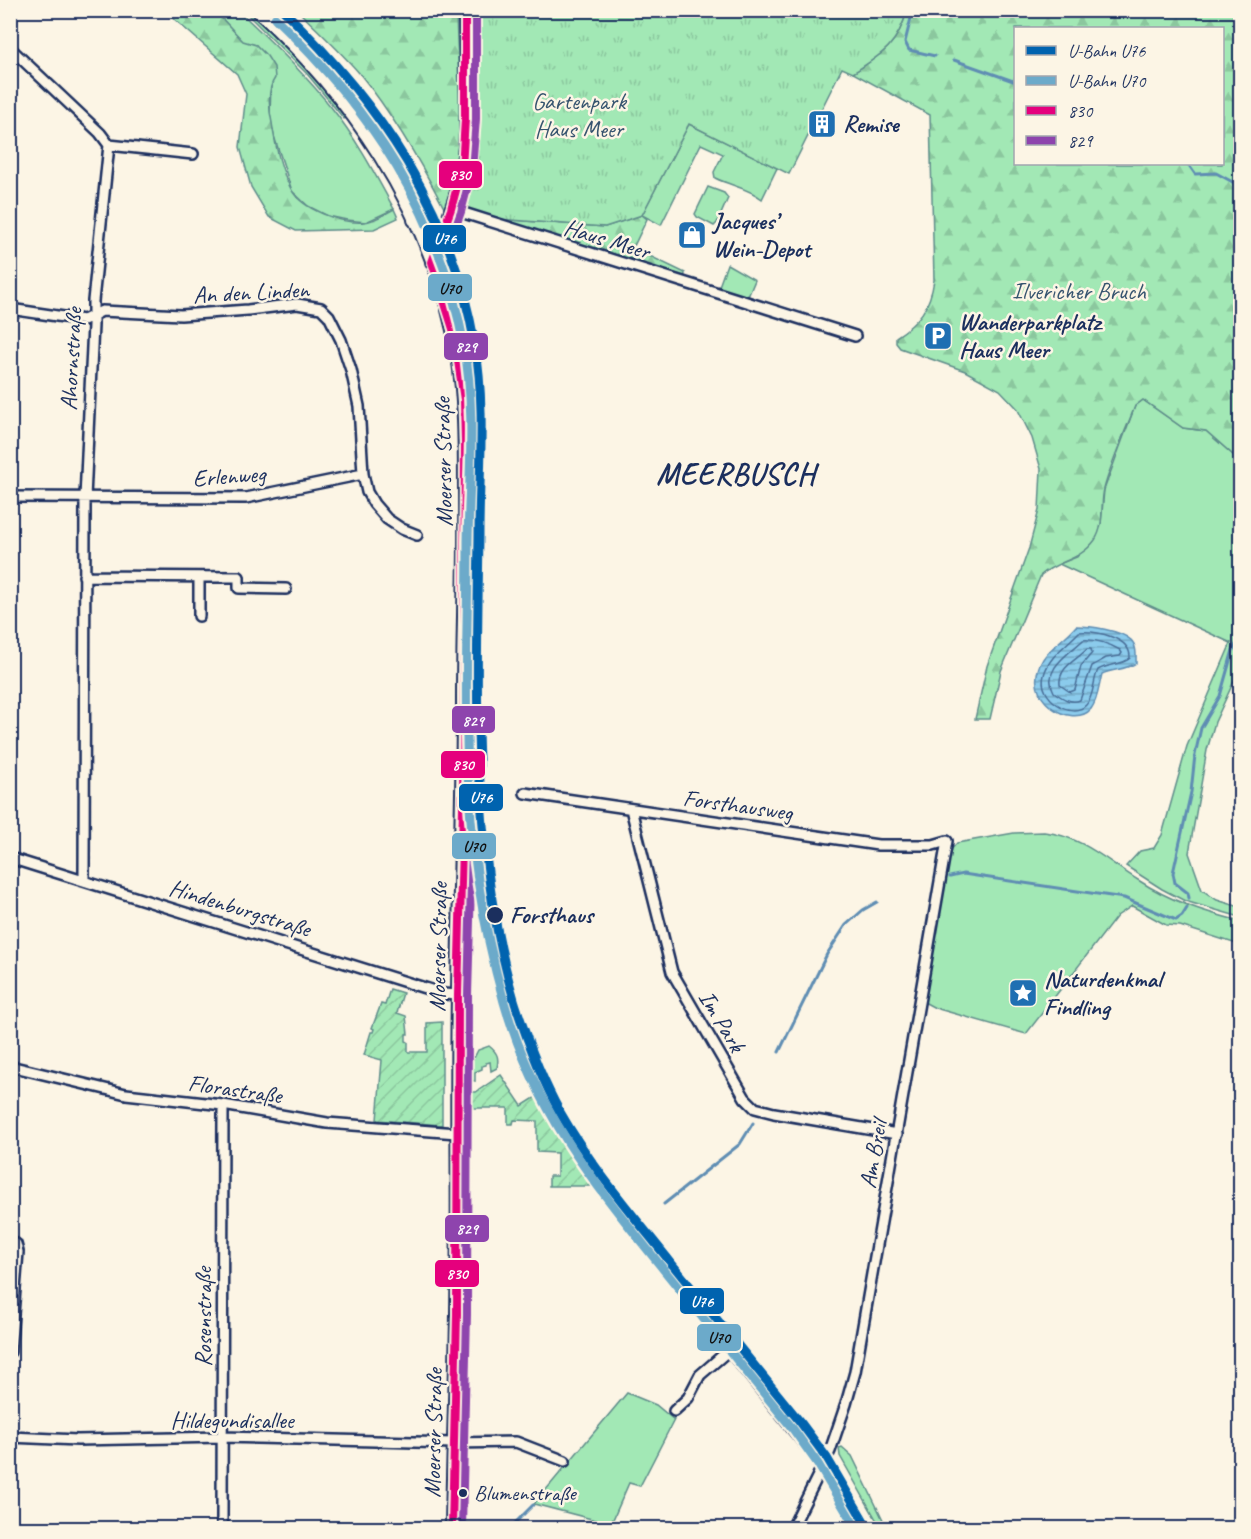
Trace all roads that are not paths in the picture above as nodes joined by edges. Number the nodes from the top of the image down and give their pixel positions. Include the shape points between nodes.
1 (257, 10) edge
2 (465, 10) edge
3 (10, 48) edge
4 (109, 145) junction
5 (193, 154) dead end
6 (451, 210) junction
7 (414, 220) junction
8 (446, 222) junction
9 (432, 262) junction
10 (10, 309) edge
11 (93, 315) junction
12 (855, 336) dead end
13 (363, 474) junction
14 (10, 497) edge
15 (85, 498) junction
16 (417, 535) dead end
17 (84, 576) junction
18 (199, 577) junction
19 (286, 589) dead end
20 (199, 616) dead end
21 (525, 793) dead end
22 (631, 809) junction
23 (947, 842) joint
24 (10, 858) edge
25 (84, 881) junction
26 (458, 995) junction
27 (10, 1066) edge
28 (223, 1105) junction
29 (457, 1133) junction
30 (897, 1134) junction
31 (10, 1241) edge
32 (10, 1352) edge
33 (674, 1411) dead end
34 (10, 1437) edge
35 (222, 1437) junction
36 (453, 1443) junction
37 (565, 1461) dead end
38 (822, 1469) junction
39 (225, 1528) edge
40 (452, 1528) edge
41 (792, 1528) edge

1 - 7 main road, Moerser Straße via 290,40 354,116
2 - 6 main road via 464,153
3 - 4 street
4 - 5 street
4 - 11 street, Ahornstraße
6 - 8 main road
6 - 12 street, Haus Meer
7 - 8 main road
7 - 9 main road, Moerser Straße
8 - 9 main road
9 - 26 main road, Moerser Straße via 453,329 464,400 466,537
10 - 11 street, An den Linden via 84,320
11 - 13 street, An den Linden via 102,311 181,315 297,304 321,308 329,315 351,370 359,406
11 - 15 street, Ahornstraße
13 - 15 street, Erlenweg via 246,498
13 - 16 street via 367,492 387,519
14 - 15 street, Erlenweg
15 - 17 street, Ahornstraße
17 - 18 street
17 - 25 street, Ahornstraße
18 - 19 street via 239,577 239,588
18 - 20 street
21 - 22 street, Forsthausweg
22 - 23 street, Forsthausweg via 878,845
22 - 30 street, Im Park via 672,972 745,1098 755,1108 774,1113
23 - 30 street, Am Breil
24 - 25 street, Hindenburgstraße
25 - 26 street, Hindenburgstraße via 444,994
26 - 29 main road, Moerser Straße
27 - 28 street, Florastraße via 126,1094
28 - 29 street, Florastraße via 327,1123
28 - 35 street, Rosenstraße
29 - 36 main road, Moerser Straße
30 - 38 street, Am Breil via 855,1372
31 - 32 street via 18,1251
33 - 38 street via 688,1398 700,1375 729,1350
34 - 35 street, Hildegundisallee
35 - 36 street, Hildegundisallee
35 - 39 street, Rosenstraße
36 - 37 street, Hildegundisallee via 516,1442
36 - 40 main road, Moerser Straße
38 - 41 street, Am Breil

